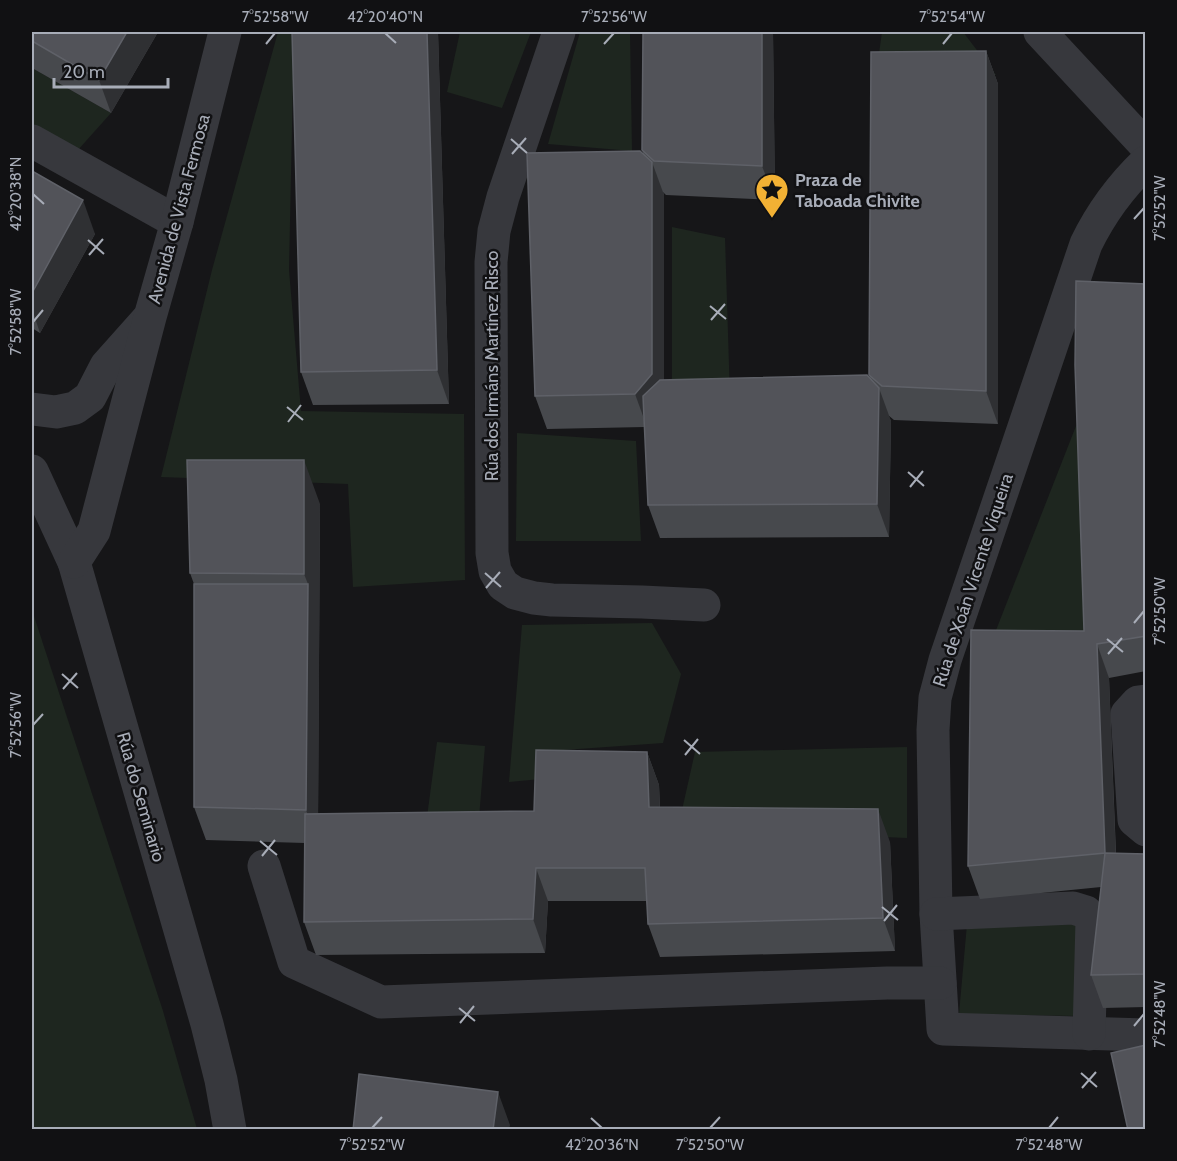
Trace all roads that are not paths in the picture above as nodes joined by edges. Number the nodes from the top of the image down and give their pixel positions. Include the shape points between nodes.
1 (225, 32) edge
2 (559, 32) edge
3 (1040, 32) edge
4 (32, 141) edge
5 (1146, 146) edge
6 (1146, 162) edge
7 (177, 222) junction
8 (150, 317) junction
9 (32, 409) edge
10 (32, 471) edge
11 (74, 562) junction
12 (704, 605) dead end
13 (1146, 701) edge
14 (1146, 830) edge
15 (264, 866) dead end
16 (936, 914) junction
17 (940, 983) junction
18 (1089, 1034) junction
19 (1146, 1035) edge
20 (230, 1130) edge

1 - 7 street, Avenida de Vista Fermosa
2 - 12 street, Rúa dos Irmáns Martínez Risco via 503,197 491,262 495,571 502,585 534,598
3 - 5 street
4 - 7 street
6 - 16 street, Rúa de Xoán Vicente Viqueira via 1111,202 1086,244 945,660 935,698 933,730
7 - 8 street, Avenida de Vista Fermosa
8 - 9 street, Avenida de Vista Fermosa via 106,366 90,397 75,408 56,412
8 - 11 street, Avenida de Vista Fermosa via 93,531
10 - 11 street, Rúa do Seminario
11 - 20 street, Rúa do Seminario via 207,1024
13 - 14 street via 1138,702 1127,714 1134,820
15 - 17 street via 294,962 381,1002
16 - 17 street, Rúa de Xoán Vicente Viqueira
16 - 18 street via 1073,908 1086,912 1092,921
17 - 18 street, Rúa de Xoán Vicente Viqueira via 943,1029
18 - 19 street

